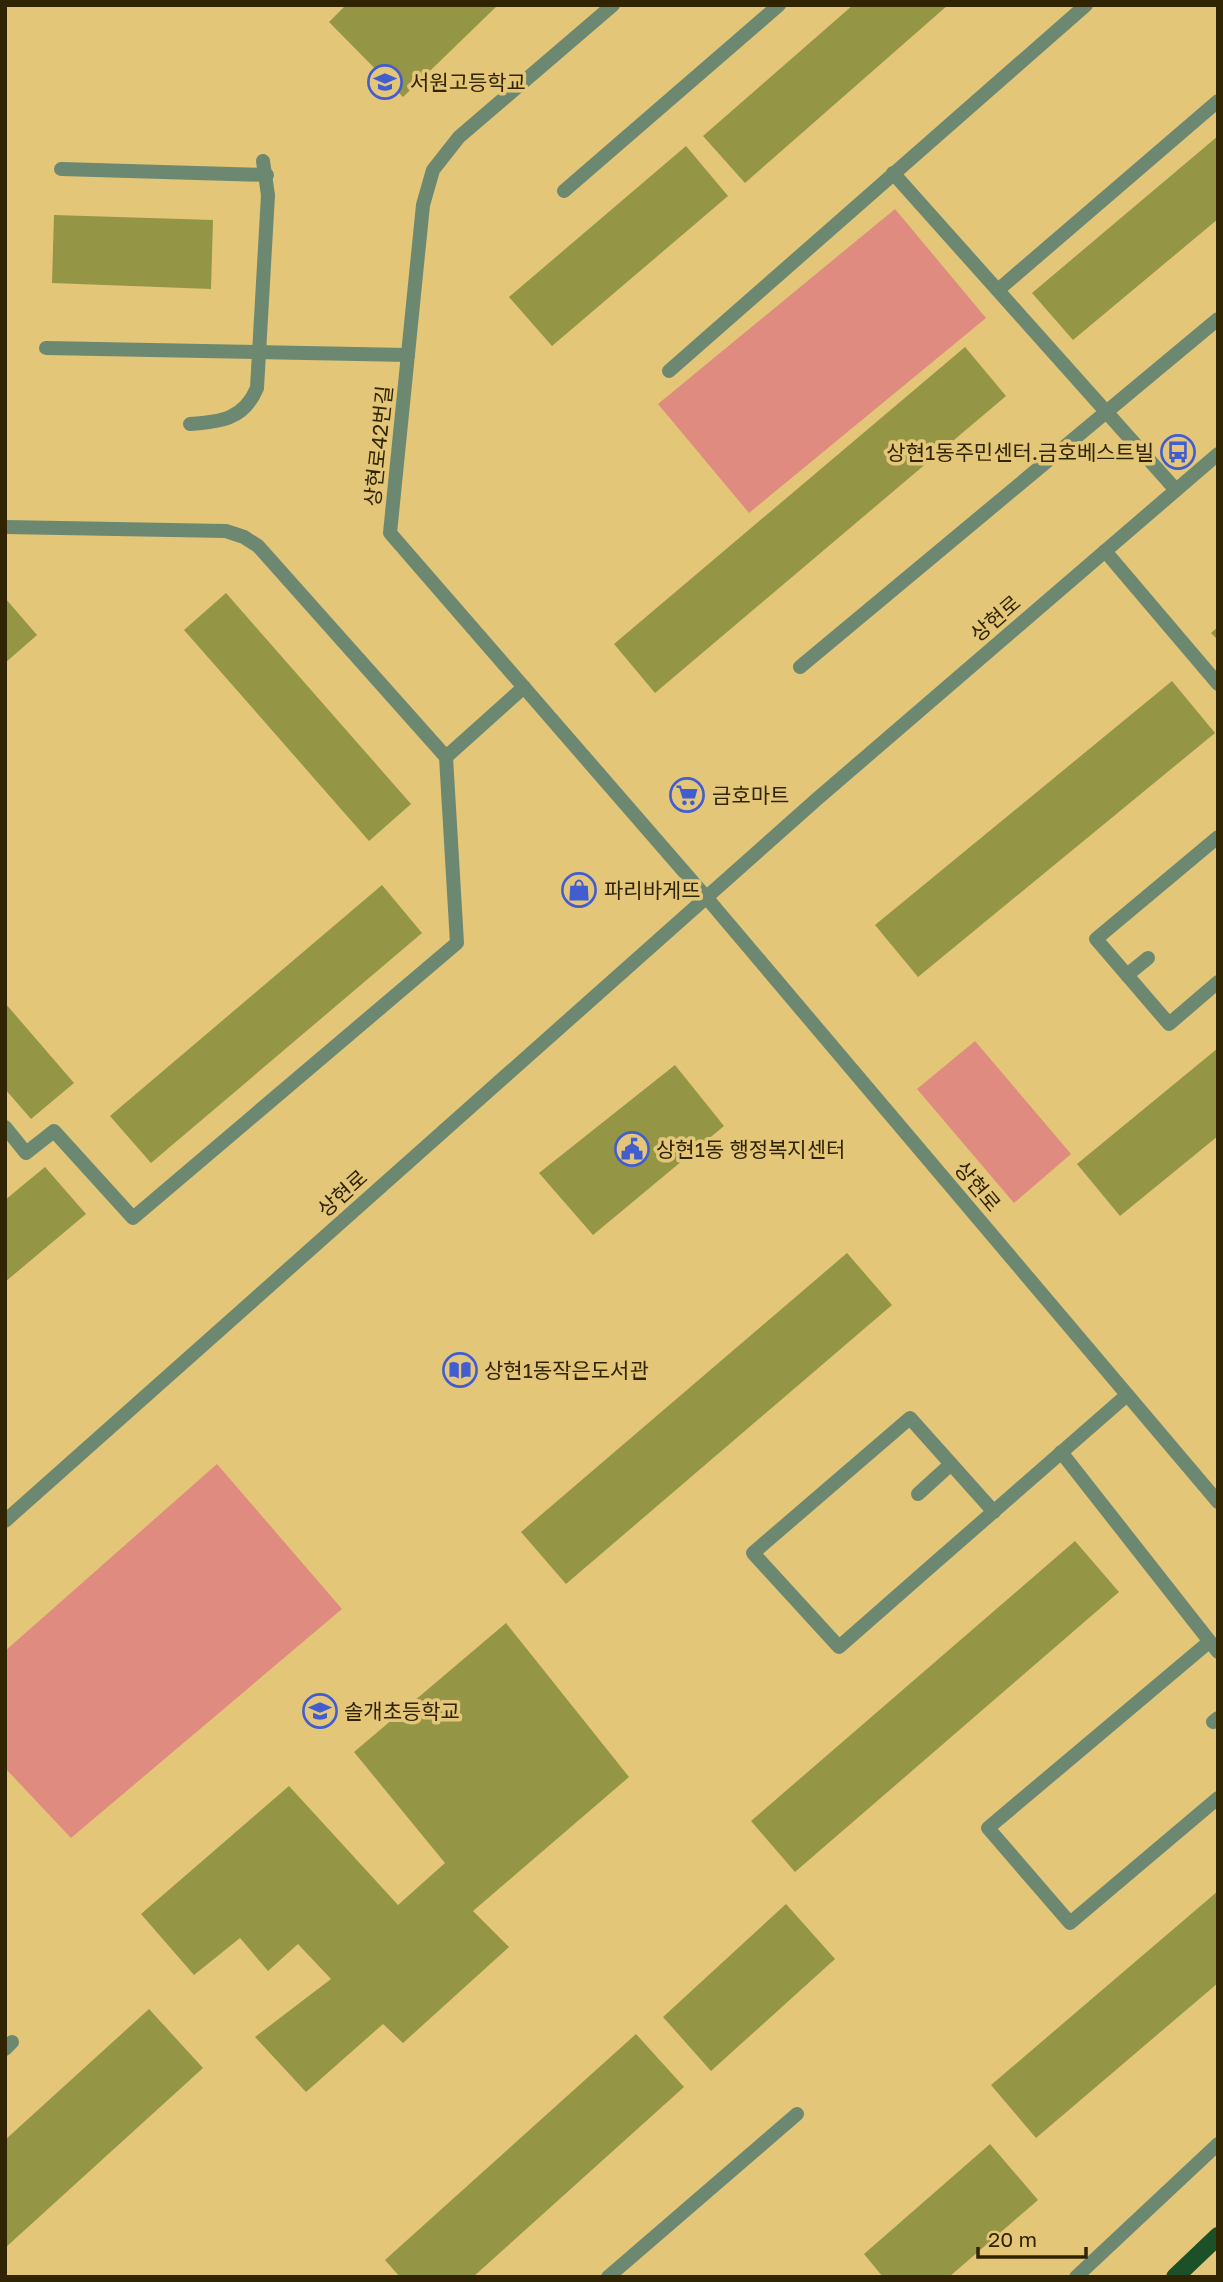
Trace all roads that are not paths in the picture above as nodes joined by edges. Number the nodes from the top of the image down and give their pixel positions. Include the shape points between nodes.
1 (613, 5) edge
2 (779, 5) edge
3 (1086, 5) edge
4 (1218, 101) edge
5 (61, 169) dead end
6 (893, 173) junction
7 (564, 191) dead end
8 (998, 290) junction
9 (1218, 319) edge
10 (46, 348) dead end
11 (260, 352) junction
12 (408, 355) junction
13 (669, 371) dead end
14 (1107, 413) junction
15 (190, 424) dead end
16 (1218, 454) edge
17 (1176, 490) junction
18 (5, 527) edge
19 (1105, 551) junction
20 (800, 667) dead end
21 (1218, 684) edge
22 (524, 687) junction
23 (446, 757) junction
24 (1218, 837) edge
25 (706, 897) junction
26 (1148, 958) dead end
27 (1127, 975) junction
28 (1218, 982) edge
29 (8, 1135) edge
30 (1128, 1395) junction
31 (1061, 1452) junction
32 (951, 1464) junction
33 (918, 1494) dead end
34 (1218, 1502) edge
35 (994, 1512) junction
36 (5, 1521) edge
37 (1213, 1647) edge
38 (1218, 1798) edge
39 (797, 2114) dead end
40 (1218, 2144) edge
41 (1218, 2236) edge
42 (608, 2277) edge
43 (1076, 2277) edge
44 (1175, 2277) edge

1 - 12 street, 상현로42번길 via 460,137 433,170 423,205
2 - 7 street
3 - 6 street
4 - 8 street
5 - 11 street via 265,168
6 - 8 street
6 - 13 street
8 - 14 street
9 - 14 street
10 - 11 street
11 - 12 street
11 - 15 street via 251,403 235,417 218,423
12 - 22 street, 상현로42번길 via 390,533
14 - 17 street
14 - 20 street
16 - 17 street, 상현로
17 - 19 street, 상현로
18 - 23 street via 226,531 244,537 272,562
19 - 21 street
19 - 25 street, 상현로
22 - 23 street
22 - 25 street, 상현로42번길
23 - 29 street via 457,943 133,1218 54,1131 26,1153
24 - 27 street via 1096,939
25 - 30 street, 상현로
25 - 36 street, 상현로
26 - 27 street
27 - 28 street via 1168,1024
30 - 31 street
30 - 34 street, 상현로
31 - 35 street
31 - 37 street
32 - 33 street
32 - 35 street
32 - 35 street via 910,1418 753,1553 839,1647
37 - 38 street via 988,1828 1070,1923
39 - 42 street
40 - 43 street
41 - 44 main road

